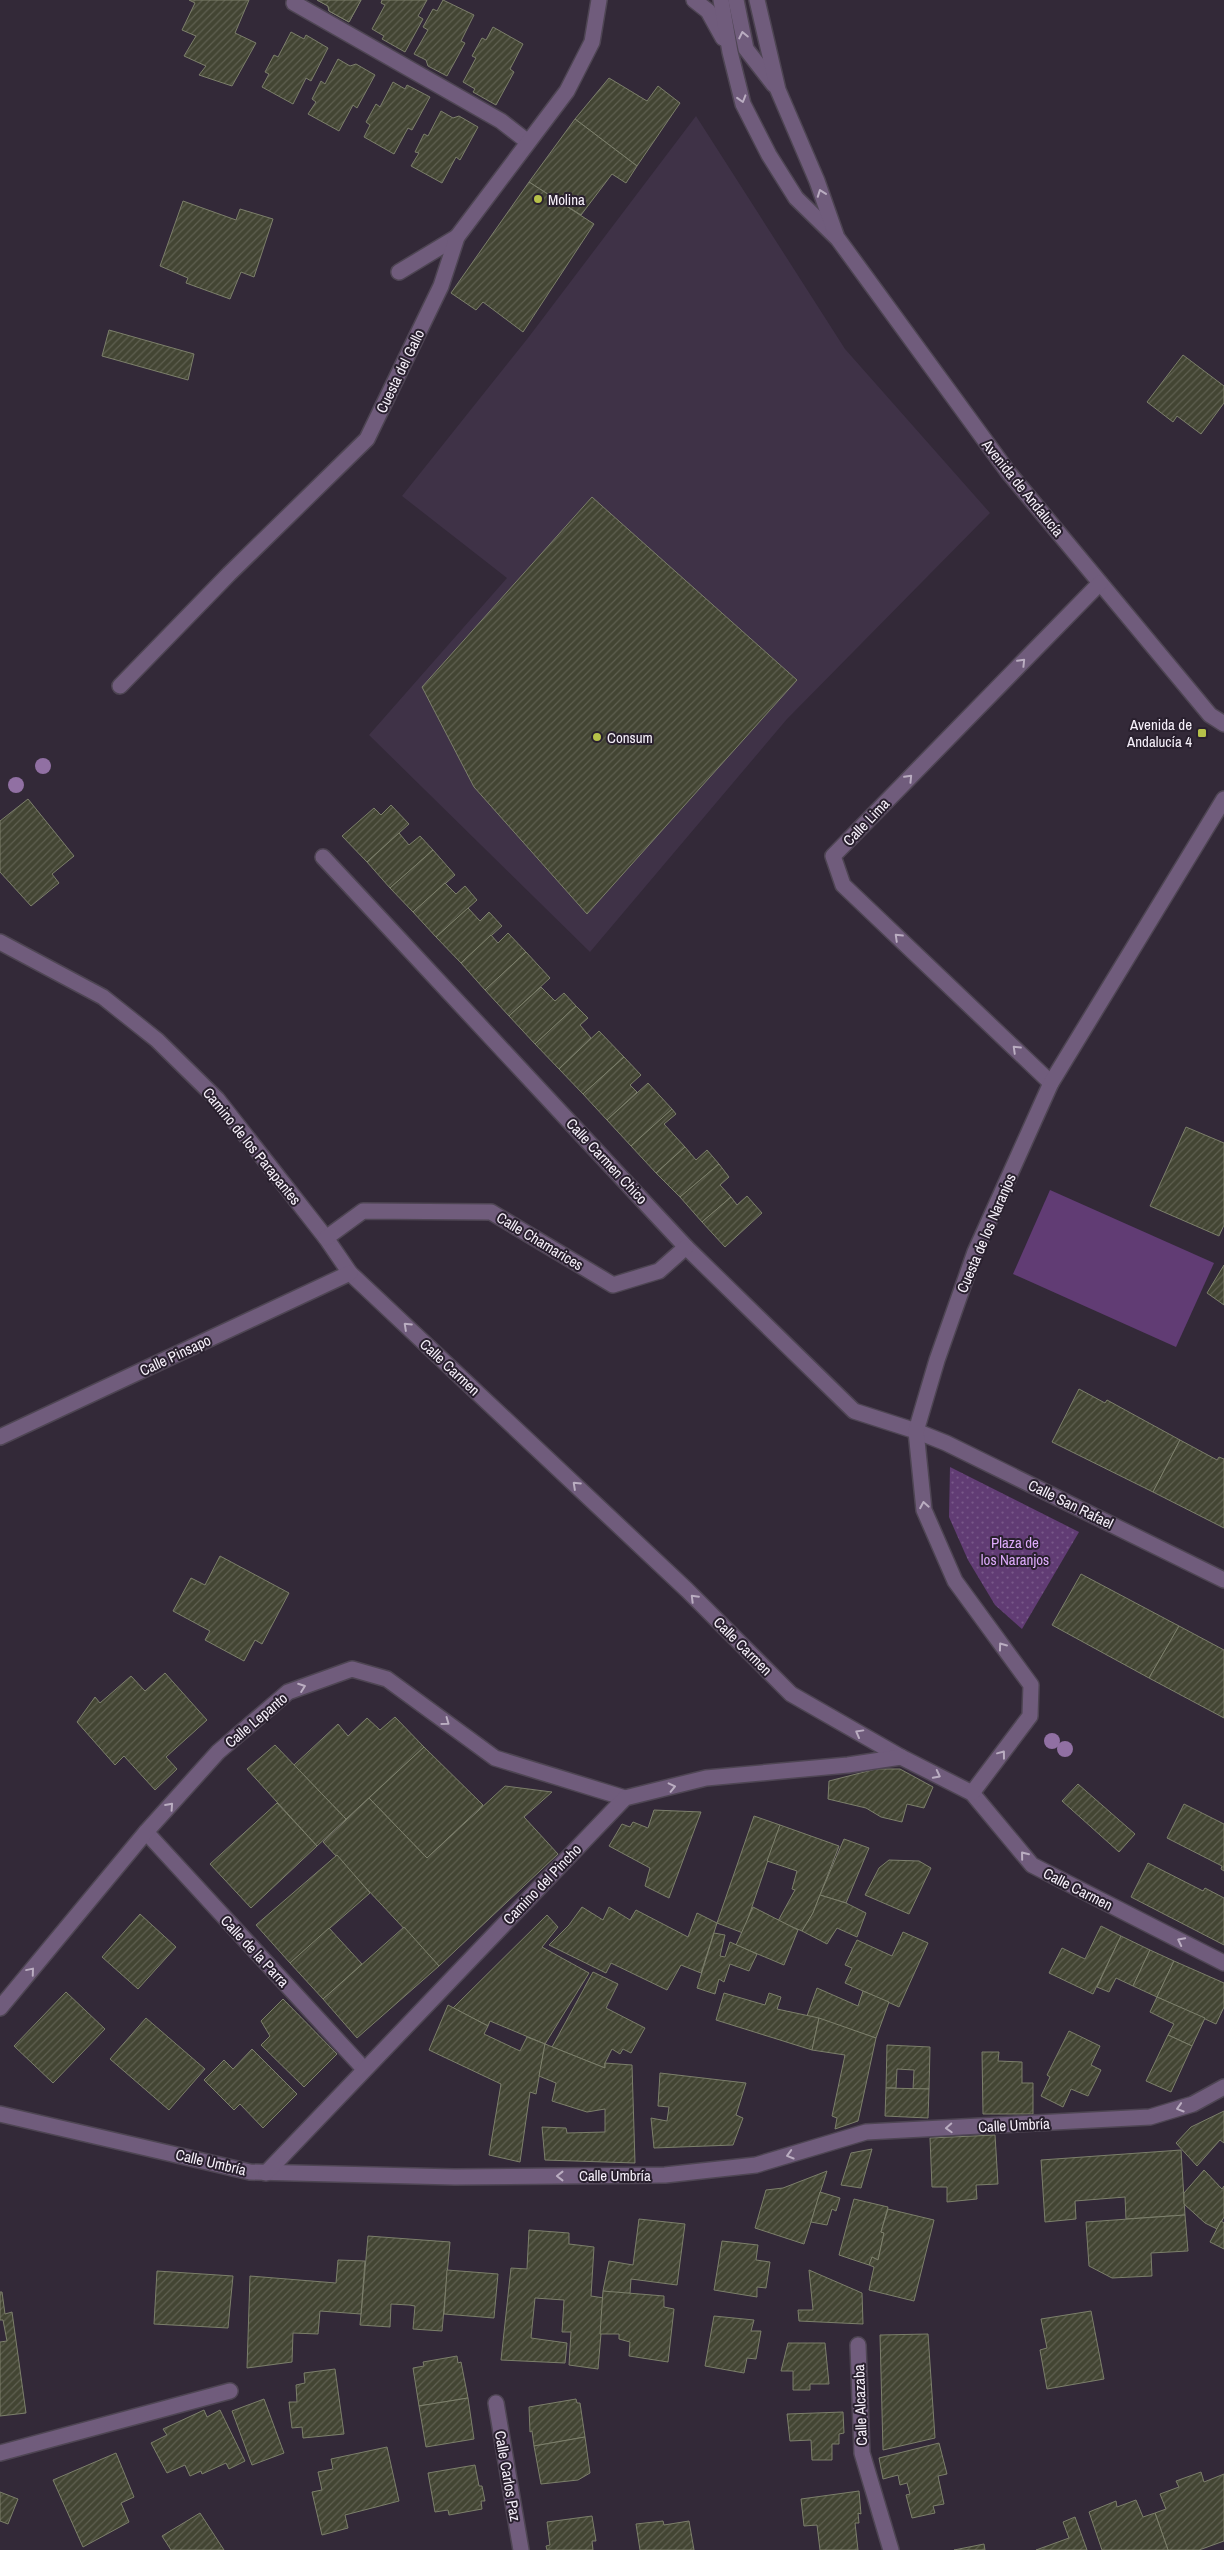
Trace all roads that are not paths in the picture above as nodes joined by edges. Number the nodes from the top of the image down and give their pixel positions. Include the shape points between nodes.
1 (599, 0) edge
2 (694, 0) edge
3 (721, 0) edge
4 (736, 0) edge
5 (757, 0) edge
6 (294, 3) dead end
7 (730, 52) junction
8 (778, 90) junction
9 (528, 142) junction
10 (457, 237) junction
11 (838, 239) junction
12 (399, 272) dead end
13 (1100, 582) junction
14 (120, 686) dead end
15 (1224, 724) edge
16 (1224, 799) edge
17 (322, 856) dead end
18 (0, 942) edge
19 (1051, 1083) junction
20 (326, 1238) junction
21 (686, 1247) junction
22 (350, 1273) junction
23 (916, 1431) junction
24 (0, 1437) edge
25 (1224, 1580) edge
26 (901, 1756) junction
27 (972, 1793) junction
28 (625, 1798) junction
29 (146, 1832) junction
30 (1224, 1963) edge
31 (0, 2008) edge
32 (364, 2069) junction
33 (1224, 2087) edge
34 (0, 2114) edge
35 (266, 2173) junction
36 (858, 2346) dead end
37 (230, 2391) dead end
38 (496, 2402) dead end
39 (0, 2453) edge
40 (521, 2550) edge
41 (891, 2550) edge

1 - 9 street, Cuesta del Gallo via 592,42 567,91
2 - 7 street, Avenida de Andalucía via 708,10
3 - 7 street, Avenida de Andalucía
8 -> 4 street, Avenida de Andalucía via 746,49
5 - 8 street, Avenida de Andalucía
6 - 9 street via 501,122
7 -> 11 street, Avenida de Andalucía via 743,104 769,155 796,198
11 -> 8 street, Avenida de Andalucía via 818,182
9 - 10 street, Cuesta del Gallo
10 - 12 street
10 - 14 street, Cuesta del Gallo via 441,286 367,439
11 - 13 street, Avenida de Andalucía via 1008,472
13 - 15 street, Avenida de Andalucía via 1210,715
19 -> 13 street, Calle Lima via 842,885 833,856
16 - 19 street, Cuesta de los Naranjos
17 - 21 street, Calle Carmen Chico
18 - 20 street, Camino de los Parapantes via 103,997 157,1040 217,1099
19 - 23 street, Cuesta de los Naranjos via 975,1252
20 - 21 street, Calle Chamarices via 363,1212 491,1212 613,1285 659,1270
20 - 22 street, Calle Carmen
21 - 23 street, Calle Carmen Chico via 854,1411
22 - 24 street, Calle Pinsapo
26 -> 22 street, Calle Carmen via 791,1694 680,1584
23 - 25 street, Calle San Rafael
27 -> 23 street, Cuesta de los Naranjos via 1030,1716 1031,1685 955,1581 924,1510
26 -> 27 street, Calle Carmen
28 -> 26 street via 706,1778 848,1765
30 -> 27 street, Calle Carmen via 1032,1865
29 -> 28 street, Calle Lepanto via 218,1752 288,1692 352,1669 386,1679 494,1758
28 - 32 street, Camino del Pincho
31 -> 29 street, Calle Lepanto
29 - 32 street, Calle de la Parra
32 - 35 street, Camino del Pincho
33 -> 35 street, Calle Umbría via 1193,2104 1150,2117 866,2132 756,2164 665,2175 455,2177
34 - 35 street, Calle Umbría
36 - 41 street, Calle Alcazaba via 862,2452
37 - 39 street
38 - 40 street, Calle Carlos Paz

